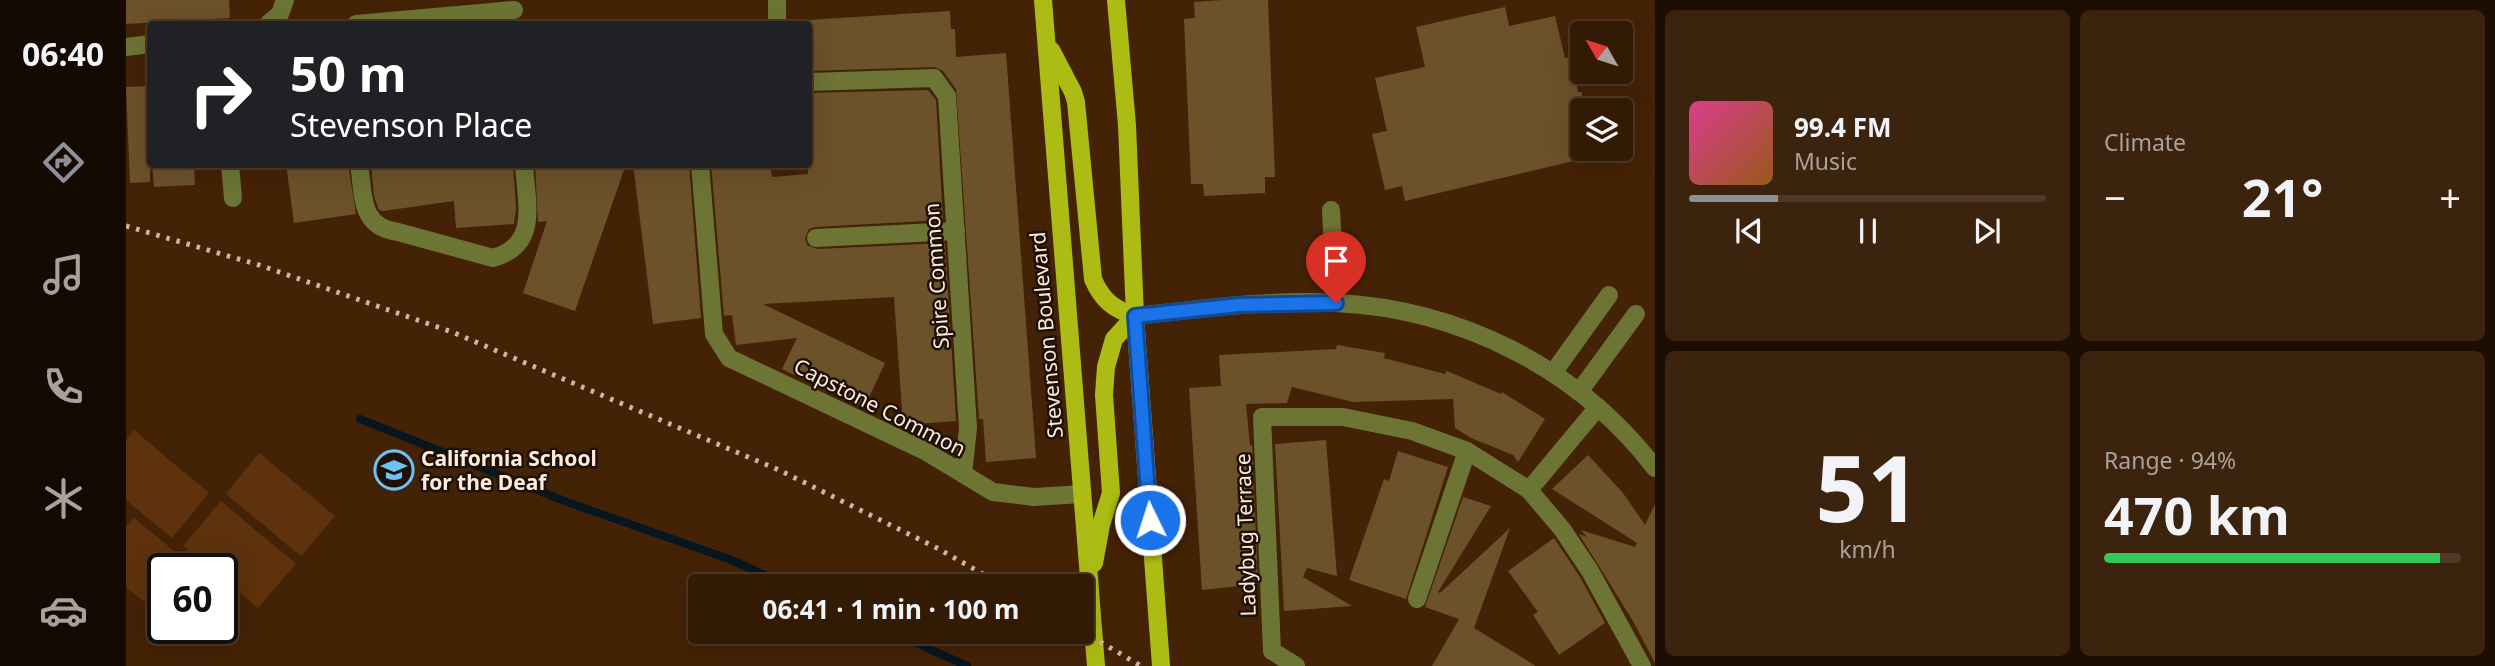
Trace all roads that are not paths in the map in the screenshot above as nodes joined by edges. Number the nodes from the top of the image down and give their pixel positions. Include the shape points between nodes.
1 (285, 0) edge
2 (778, 0) edge
3 (1043, 0) edge
4 (1116, 0) edge
5 (515, 12) edge
6 (272, 21) edge
7 (396, 21) edge
8 (777, 21) edge
9 (1045, 33) junction
10 (147, 44) edge
11 (126, 47) edge
12 (812, 82) edge
13 (230, 168) edge
14 (360, 168) edge
15 (524, 168) edge
16 (700, 168) edge
17 (233, 198) dead end
18 (1331, 210) dead end
19 (956, 231) junction
20 (816, 239) dead end
21 (1609, 295) dead end
22 (1336, 303) junction
23 (1636, 314) dead end
24 (1135, 316) junction
25 (1553, 373) junction
26 (1579, 391) junction
27 (1598, 407) junction
28 (1467, 451) junction
29 (1655, 468) edge
30 (963, 474) junction
31 (1529, 490) junction
32 (1082, 494) junction
33 (1088, 574) edge
34 (1093, 574) edge
35 (1417, 599) dead end
36 (1094, 643) edge
37 (1096, 666) edge
38 (1161, 666) edge
39 (1296, 666) edge
40 (1642, 666) edge

1 - 6 street
2 - 8 street
3 - 9 main road, Stevenson Boulevard
4 - 24 main road via 1128,125
5 - 7 street
9 - 24 main road via 1076,102 1093,279 1110,306
9 - 32 main road, Stevenson Boulevard
10 - 11 street
12 - 19 street, Spire Common via 934,78 947,96
13 - 17 street
14 - 15 street via 372,223 493,258 515,248 525,235
16 - 30 street, Capstone Common via 714,334 729,358 925,451
18 - 22 street
19 - 20 street
19 - 30 street, Spire Common via 968,428
21 - 25 street
22 - 24 street via 1250,304
22 - 25 street via 1381,307 1448,323 1510,348
23 - 26 street
24 - 34 main road via 1114,339 1106,367 1111,493
24 - 38 main road
25 - 26 street
26 - 27 street
27 - 29 street
27 - 31 street
28 - 31 street
28 - 35 street
28 - 39 street, Ladybug Terrace via 1412,431 1343,417 1262,417 1272,651
30 - 32 street, Capstone Common via 993,492 1034,497
31 - 40 street via 1590,571
32 - 33 main road, Stevenson Boulevard
36 - 37 main road, Stevenson Boulevard

